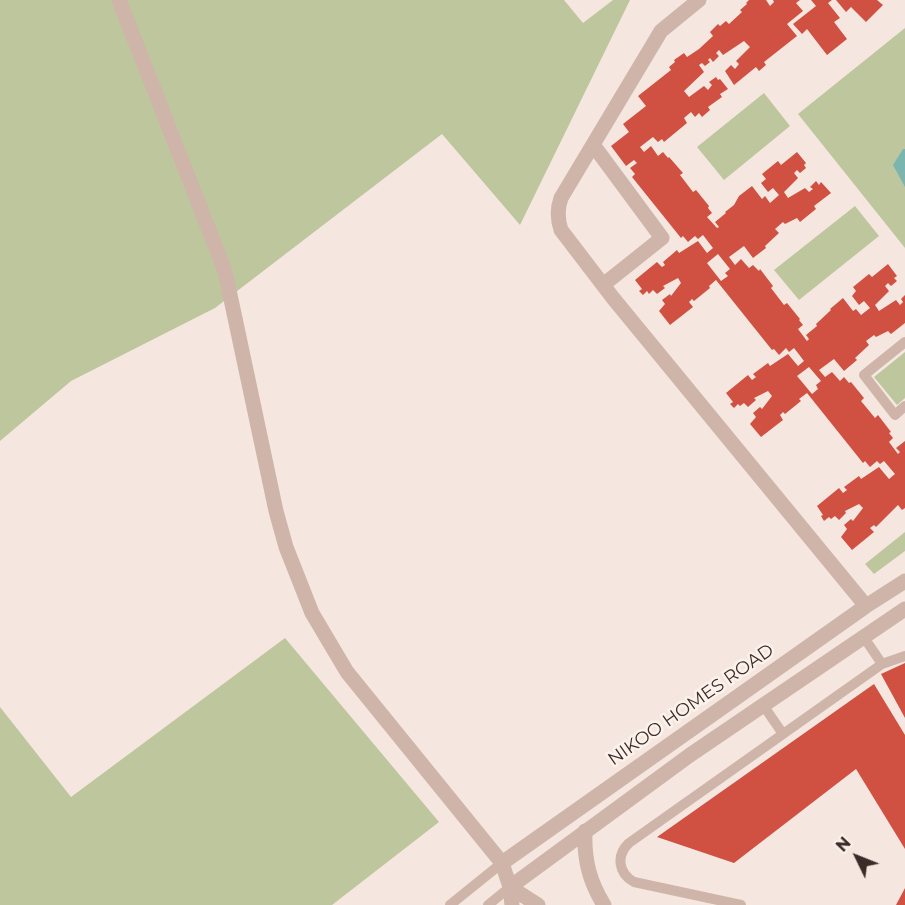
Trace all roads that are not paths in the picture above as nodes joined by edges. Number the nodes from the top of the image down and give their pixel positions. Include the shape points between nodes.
1 (119, 0) edge
2 (699, 0) edge
3 (594, 146) junction
4 (603, 285) junction
5 (905, 342) edge
6 (905, 406) edge
7 (905, 581) edge
8 (866, 606) junction
9 (905, 609) edge
10 (863, 636) junction
11 (905, 656) edge
12 (882, 664) junction
13 (767, 675) junction
14 (778, 694) junction
15 (763, 705) junction
16 (783, 734) junction
17 (585, 831) junction
18 (502, 863) junction
19 (510, 887) junction
20 (450, 905) edge
21 (488, 905) edge
22 (512, 905) edge
23 (538, 905) edge
24 (604, 905) edge
25 (741, 905) edge

1 - 18 street via 225,271 278,520 312,613 347,672
2 - 3 street via 661,32
3 - 4 street via 561,198 558,214 561,230
3 - 4 street via 662,238
4 - 8 street
5 - 6 lane via 864,375 895,415
7 - 8 street, NIKOO HOMES ROAD
8 - 13 street, NIKOO HOMES ROAD
9 - 10 street
10 - 12 lane
10 - 14 street
11 - 12 lane
12 - 16 lane
13 - 14 street
13 - 18 street, NIKOO HOMES ROAD
14 - 15 street
15 - 16 lane
15 - 17 street
16 - 25 lane via 629,843 621,854 624,874 634,882
17 - 19 street
17 - 24 street via 590,880
18 - 19 street
18 - 20 lane
19 - 21 lane
19 - 22 street
19 - 23 street

